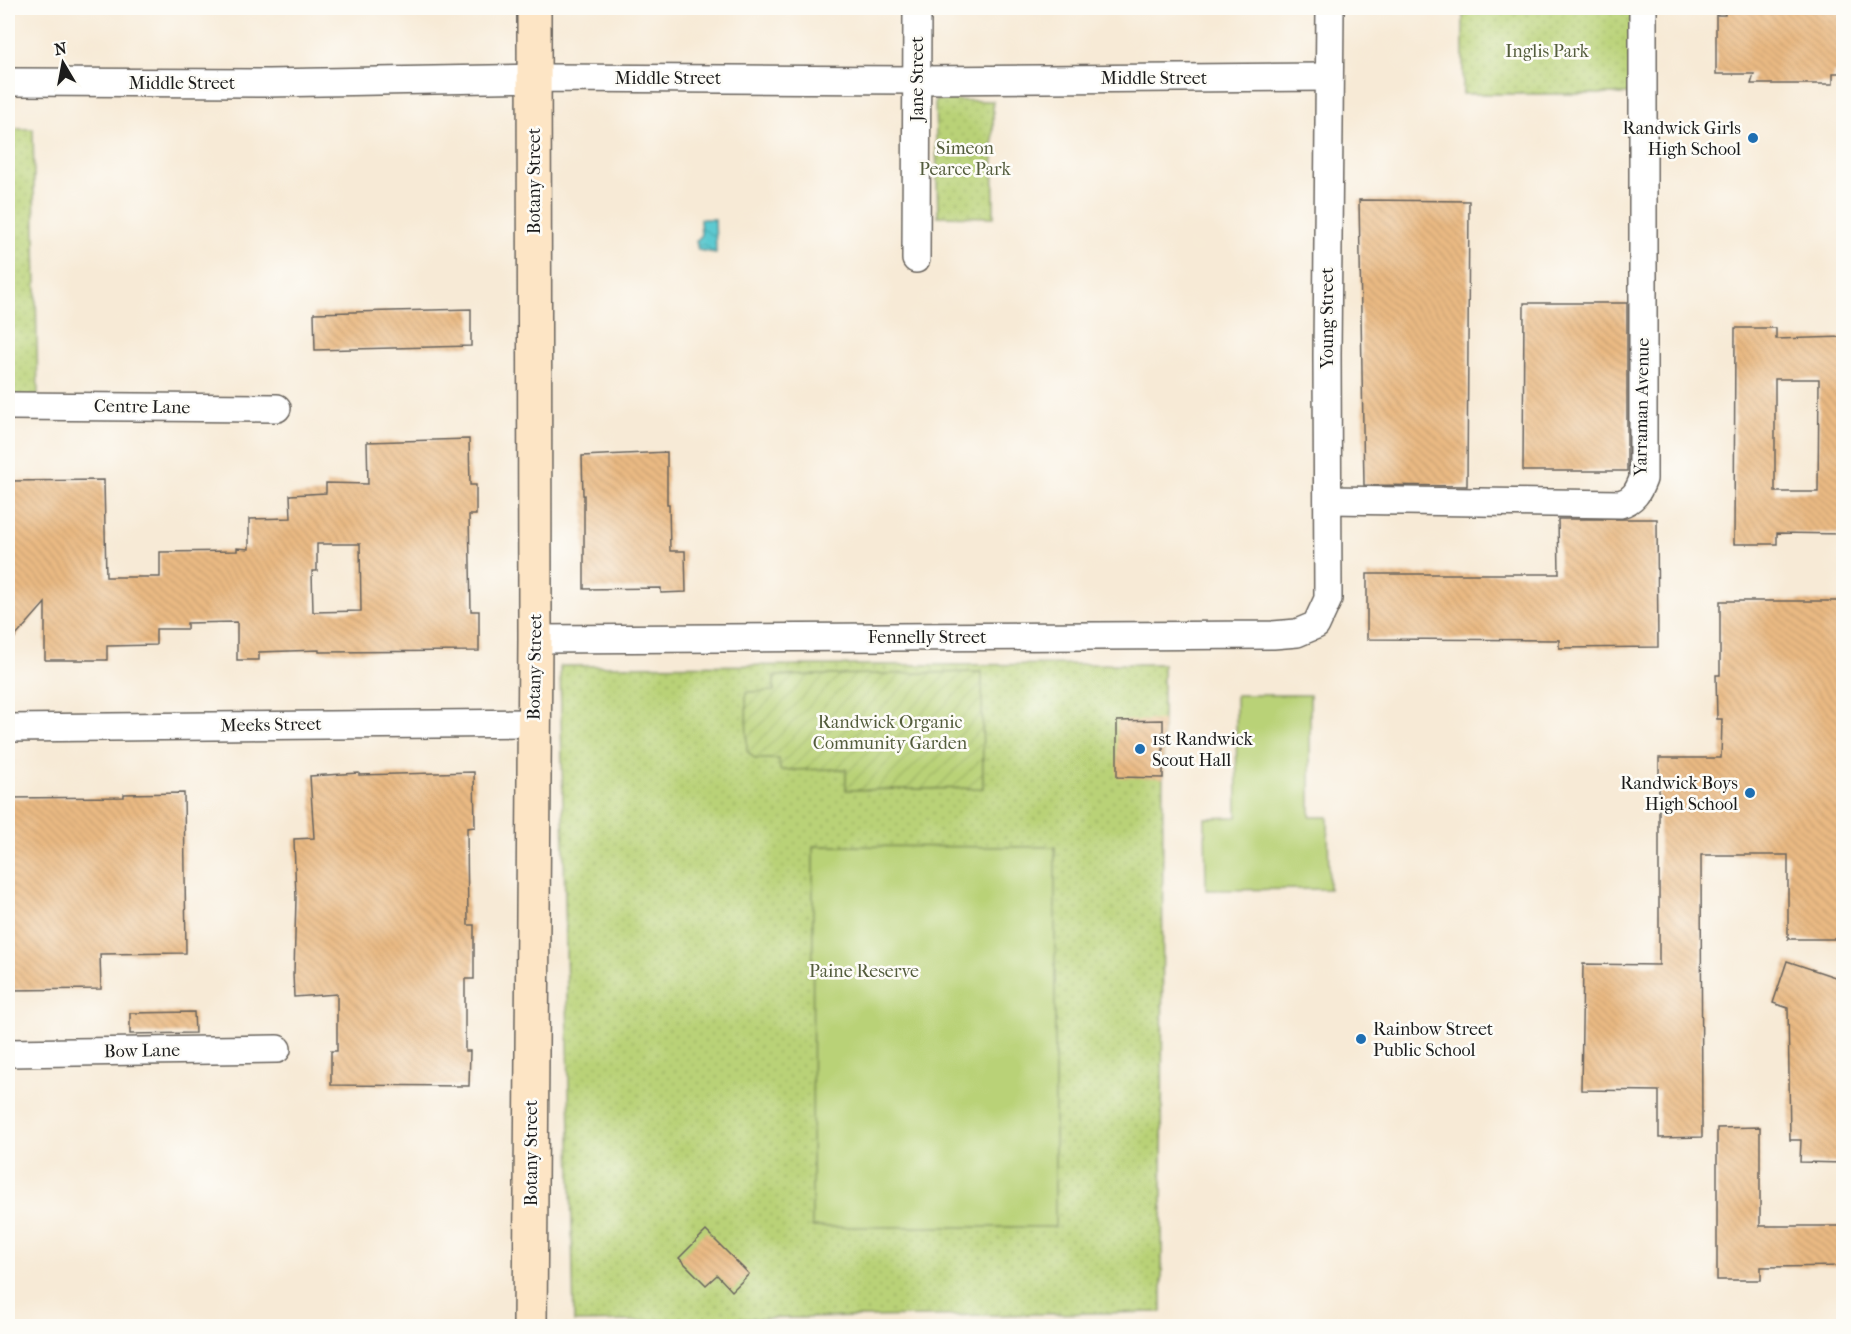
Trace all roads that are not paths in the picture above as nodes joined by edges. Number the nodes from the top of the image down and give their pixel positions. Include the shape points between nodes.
1 (534, 8) edge
2 (917, 8) edge
3 (1330, 8) edge
4 (1643, 8) edge
5 (534, 78) junction
6 (1329, 78) junction
7 (918, 80) junction
8 (8, 82) edge
9 (916, 259) dead end
10 (8, 406) edge
11 (277, 408) dead end
12 (1328, 500) junction
13 (1316, 625) joint
14 (535, 639) junction
15 (534, 723) junction
16 (8, 728) edge
17 (277, 1049) dead end
18 (8, 1053) edge
19 (530, 1326) edge

1 - 5 street, Botany Street
2 - 7 street, Jane Street
3 - 6 street, Young Street
4 - 12 street, Yarraman Avenue via 1642,479 1638,493 1620,504
5 - 7 street, Middle Street
5 - 8 street, Middle Street
5 - 14 street, Botany Street
6 - 7 street, Middle Street
6 - 12 street, Young Street
7 - 9 street, Jane Street
10 - 11 street, Centre Lane
12 - 13 street, Young Street via 1328,599
13 - 14 street, Fennelly Street via 1298,633 1273,635
14 - 15 street, Botany Street
15 - 16 street, Meeks Street
15 - 19 street, Botany Street
17 - 18 street, Bow Lane

